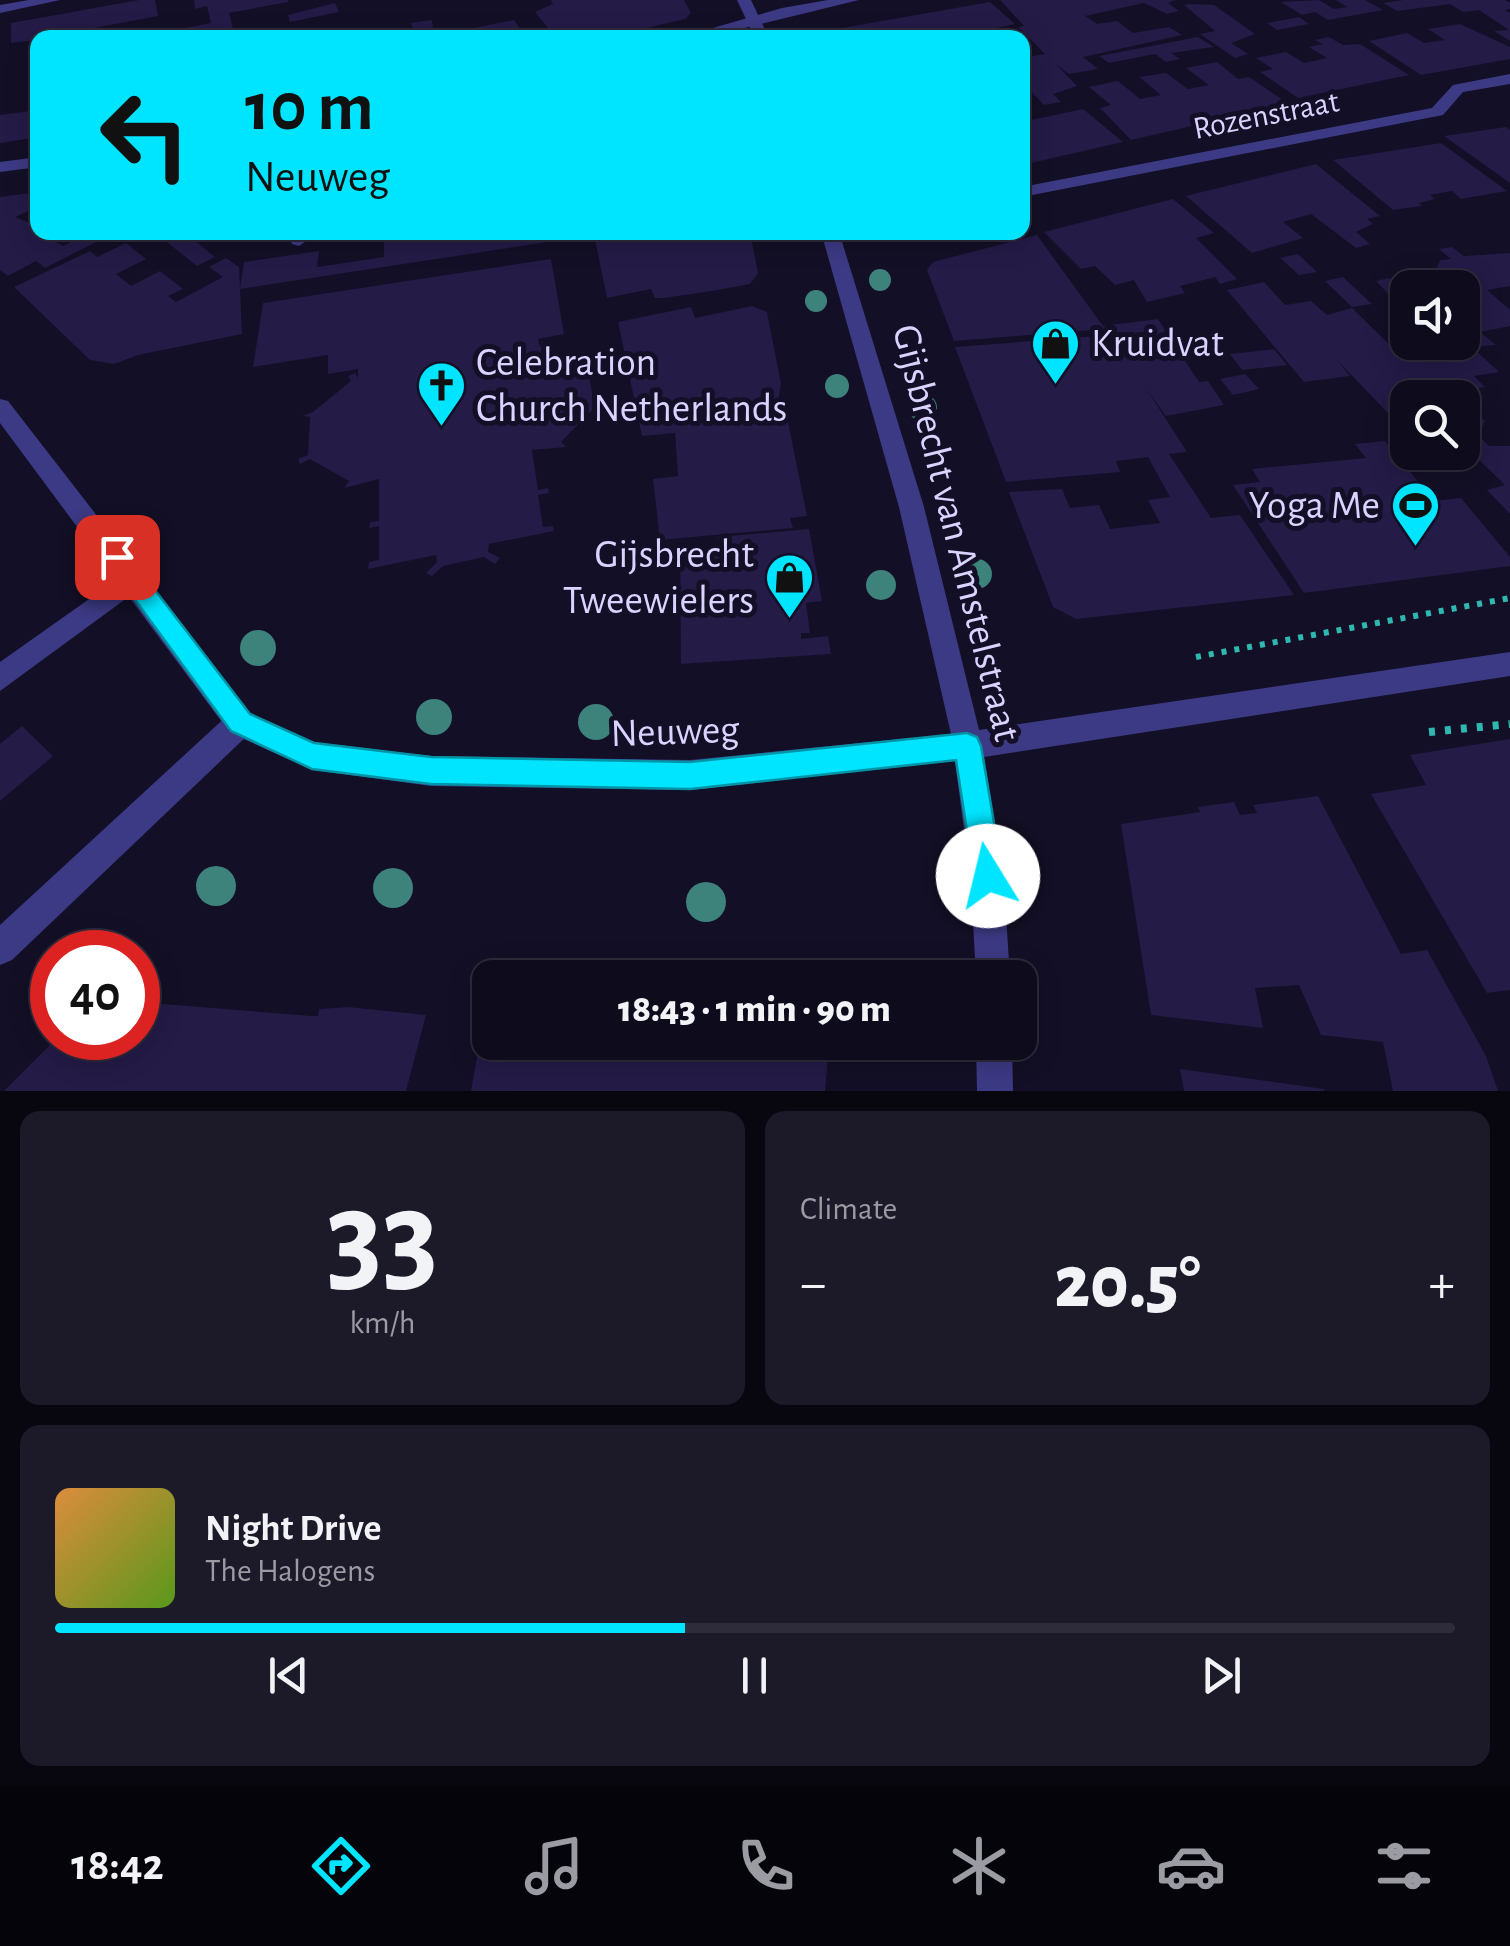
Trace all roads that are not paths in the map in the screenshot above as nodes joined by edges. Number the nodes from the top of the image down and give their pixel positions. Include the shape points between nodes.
1 (54, 0) edge
2 (744, 0) edge
3 (852, 0) edge
4 (0, 9) edge
5 (756, 19) junction
6 (715, 30) edge
7 (759, 30) edge
8 (1510, 79) edge
9 (30, 163) edge
10 (0, 167) edge
11 (1030, 190) edge
12 (832, 240) edge
13 (0, 407) edge
14 (133, 579) junction
15 (1510, 664) edge
16 (0, 678) edge
17 (240, 722) junction
18 (967, 746) junction
19 (0, 948) edge
20 (992, 960) edge
21 (994, 1060) edge
22 (995, 1091) edge

1 - 4 street
2 - 5 street
3 - 5 street
5 - 6 street
5 - 7 street
8 - 11 street, Rozenstraat via 1458,88 1437,112
9 - 10 street
12 - 18 street, Gijsbrecht van Amstelstraat via 946,642
13 - 14 street, Neuweg
14 - 16 street
14 - 17 street, Neuweg
15 - 18 street, Neuweg
17 - 18 street, Neuweg via 312,756 431,771 562,776 690,775
17 - 19 street
18 - 20 street, Gijsbrecht van Amstelstraat via 988,876
21 - 22 street

